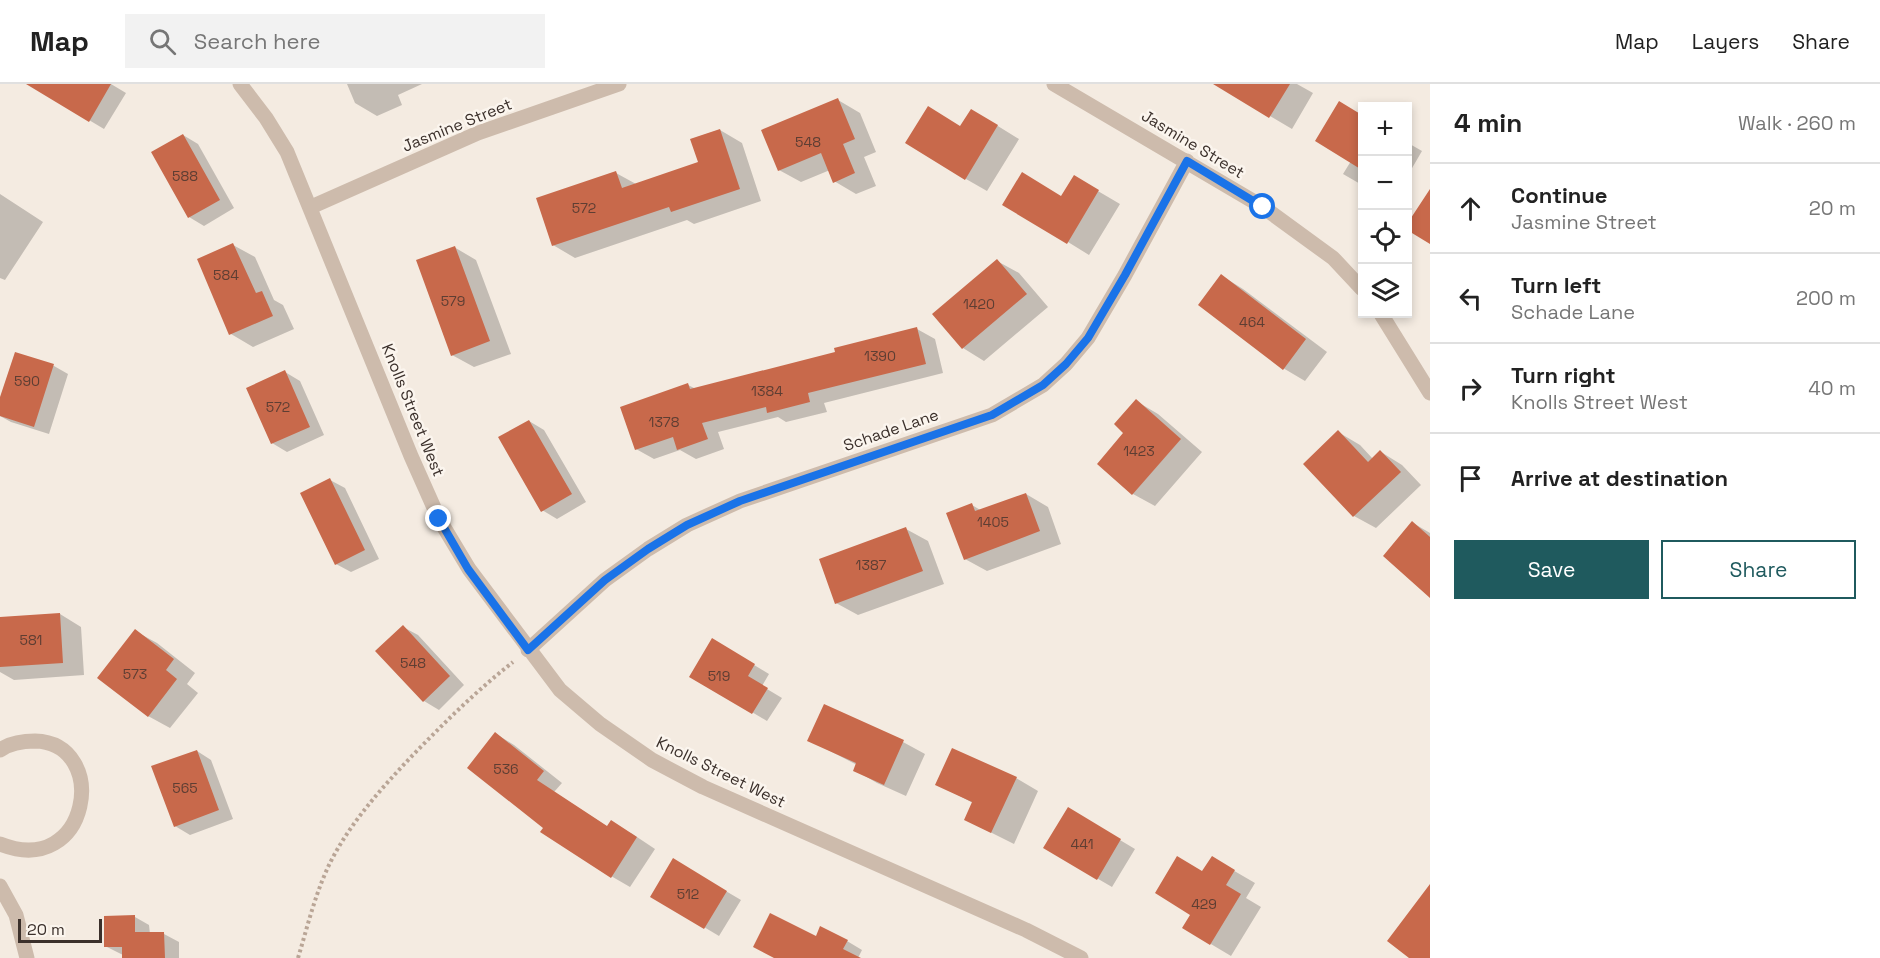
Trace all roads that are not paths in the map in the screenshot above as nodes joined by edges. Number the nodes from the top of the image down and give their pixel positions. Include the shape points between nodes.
1 (240, 84) edge
2 (619, 84) edge
3 (1054, 84) edge
4 (1187, 161) junction
5 (311, 207) junction
6 (1358, 285) edge
7 (1383, 318) edge
8 (1430, 393) edge
9 (528, 650) junction
10 (0, 750) edge
11 (0, 844) edge
12 (0, 886) edge
13 (27, 958) edge
14 (1081, 958) edge

1 - 5 street, Knolls Street West via 287,152
2 - 5 street, Jasmine Street via 478,133
3 - 4 street, Jasmine Street
4 - 6 street, Jasmine Street via 1263,207 1333,258
4 - 9 street, Schade Lane via 1088,338 1043,385 992,415 740,501 687,525 605,580
5 - 9 street, Knolls Street West via 439,519 468,569
7 - 8 street
9 - 14 street, Knolls Street West via 560,690 652,760 703,787
10 - 11 street via 23,741 44,741 57,746 71,759 81,778 83,798 68,833 52,844 34,851 14,850
12 - 13 street via 16,915

